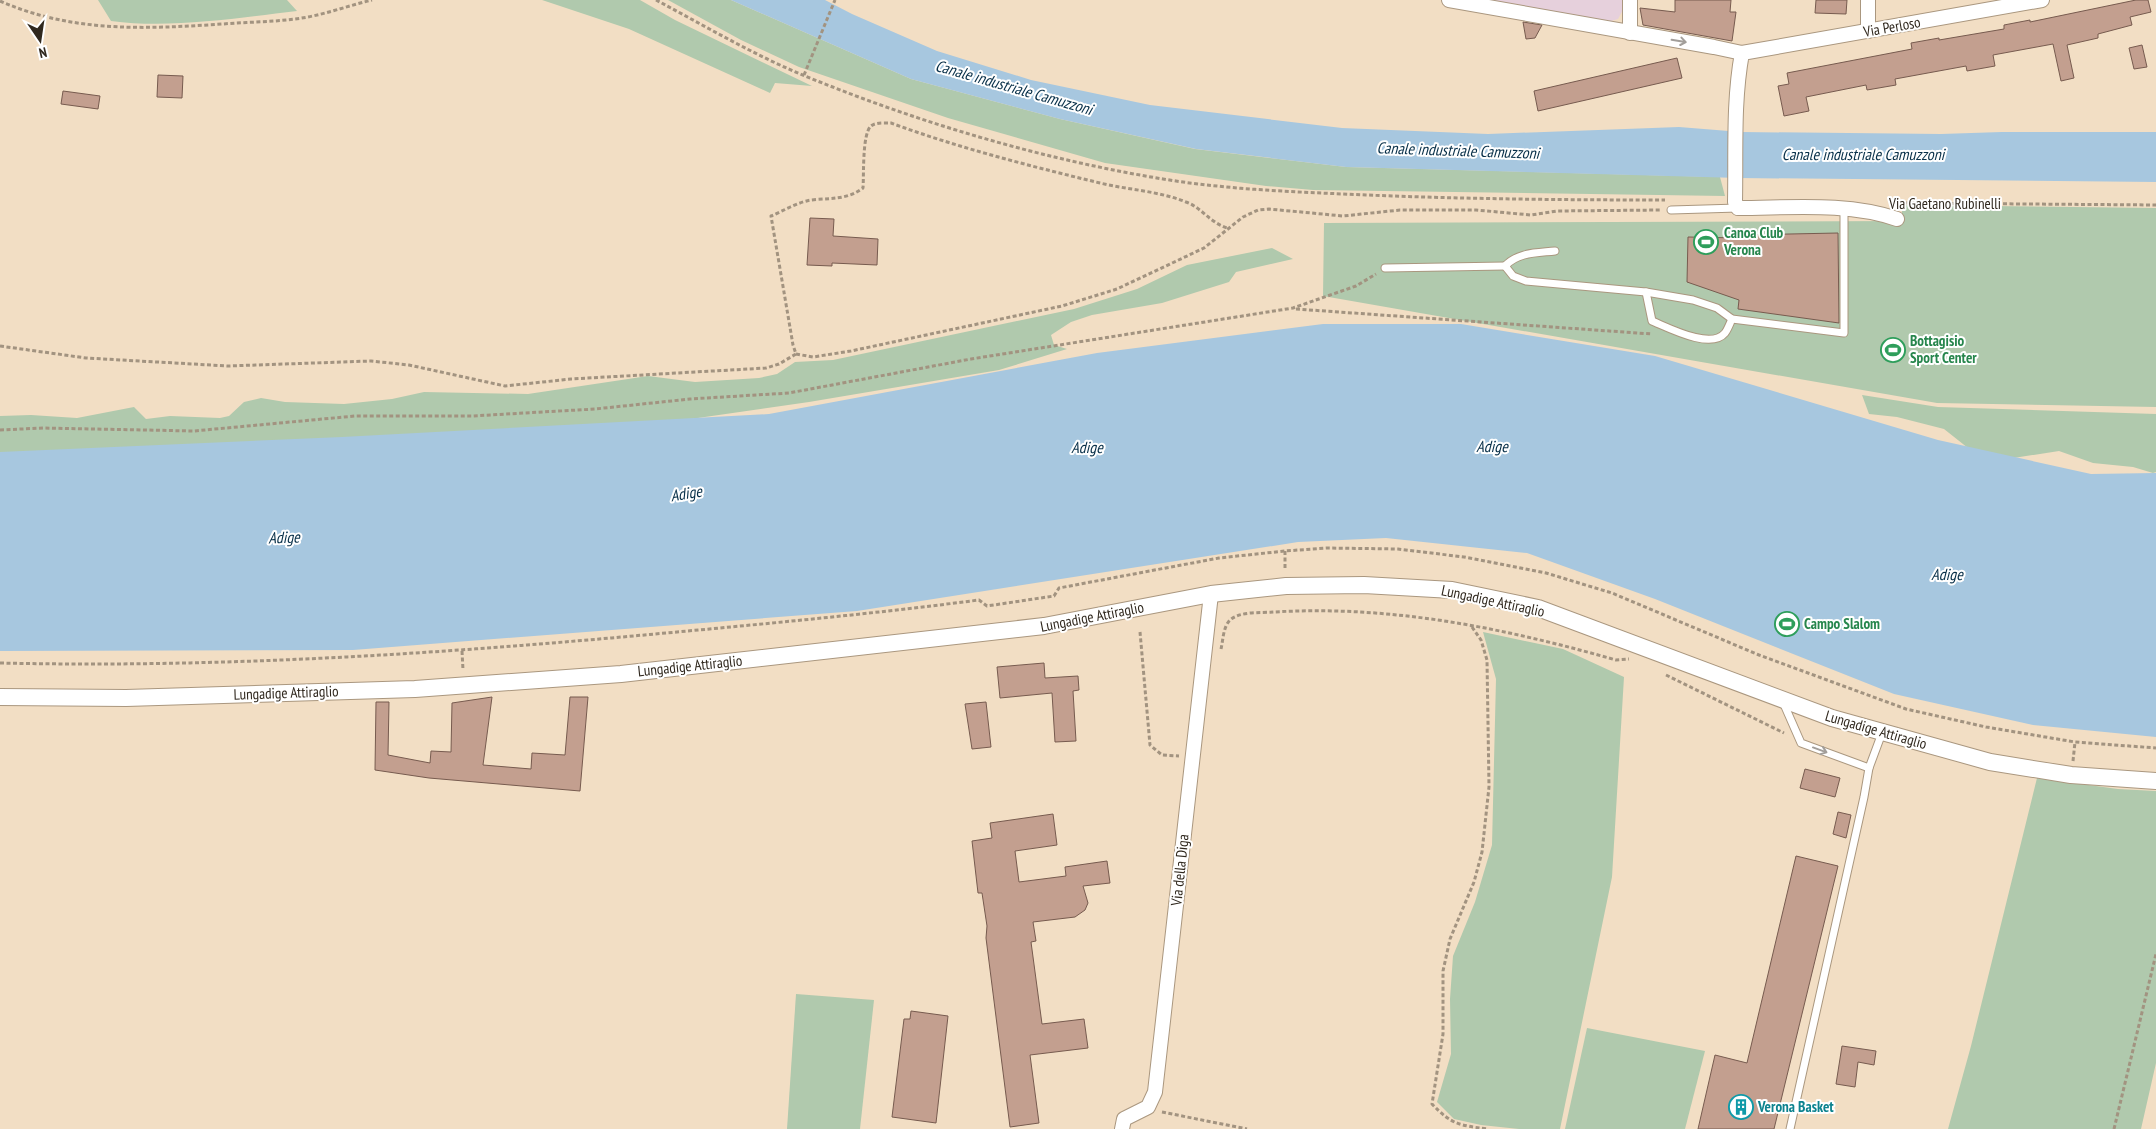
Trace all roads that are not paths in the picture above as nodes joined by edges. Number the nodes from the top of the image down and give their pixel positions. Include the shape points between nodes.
1 (1449, 0) edge
2 (1630, 0) edge
3 (1868, 0) edge
4 (2042, 0) edge
5 (2024, 1) edge
6 (1868, 31) junction
7 (1630, 33) junction
8 (1742, 54) junction
9 (1738, 208) junction
10 (1844, 208) junction
11 (1671, 210) road end
12 (1897, 219) dead end
13 (1555, 251) dead end
14 (1505, 266) junction
15 (1385, 268) road end
16 (1646, 292) junction
17 (1732, 319) junction
18 (1211, 594) junction
19 (0, 697) edge
20 (1783, 701) junction
21 (1882, 733) junction
22 (1869, 768) junction
23 (2156, 781) edge
24 (1122, 1129) edge
25 (1790, 1129) edge

1 - 7 street, Via Perloso
2 - 7 street
3 - 6 street
4 - 5 street, Via Perloso
5 - 6 street, Via Perloso
6 - 8 street, Via Perloso
7 -> 8 street, Via Perloso via 1714,46
8 - 9 street via 1737,77 1735,202
9 - 10 street, Via Gaetano Rubinelli
9 - 11 lane
10 - 12 street, Via Gaetano Rubinelli via 1874,211
10 - 17 lane via 1844,333
13 - 14 lane via 1512,258
14 - 15 lane
14 - 16 lane via 1513,276 1526,281
16 - 17 lane via 1693,300 1717,308
16 - 17 lane via 1652,321 1695,337 1711,341 1725,334
18 - 19 street, Lungadige Attiraglio via 1044,626 621,674 395,690 126,698
18 - 20 street, Lungadige Attiraglio via 1286,586 1364,585 1452,590 1538,608
18 - 24 street, Via della Diga via 1155,1092 1148,1107 1124,1119
20 - 21 street, Lungadige Attiraglio
20 -> 22 lane via 1800,743
21 - 22 lane
21 - 23 street, Lungadige Attiraglio via 1990,762 2071,774
22 - 25 lane

